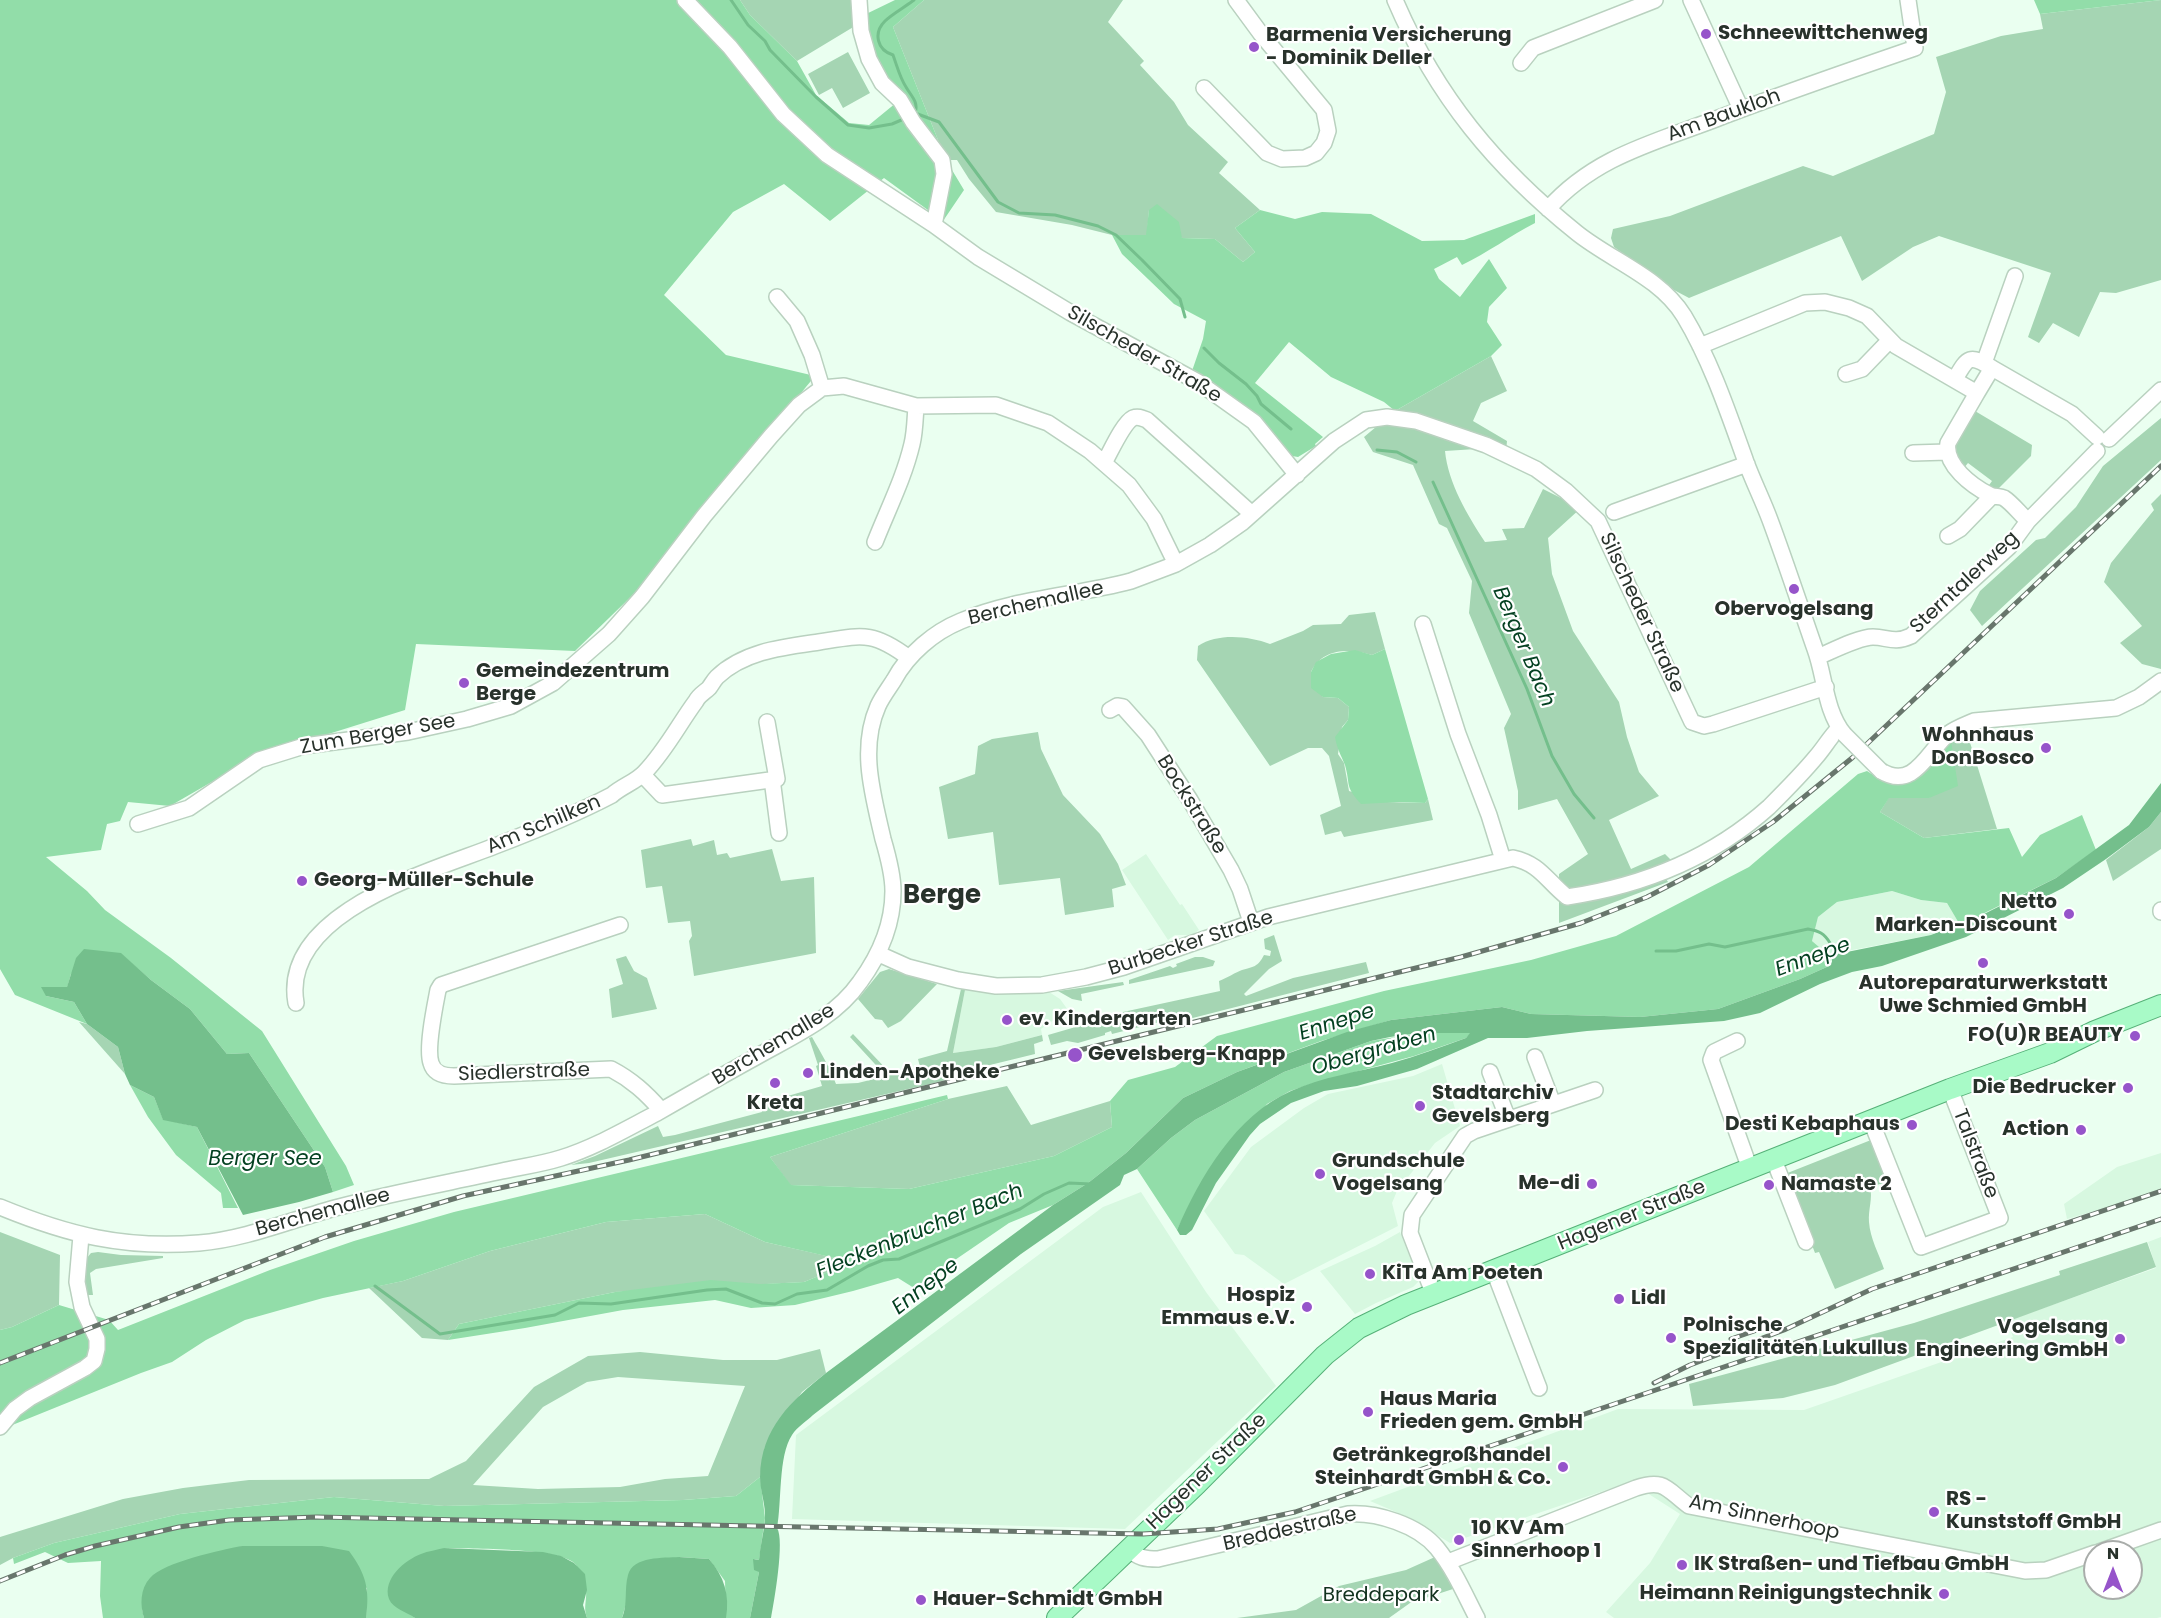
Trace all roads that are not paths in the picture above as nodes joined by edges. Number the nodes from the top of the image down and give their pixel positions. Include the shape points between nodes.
1 (685, 0) edge
2 (859, 0) edge
3 (1236, 0) edge
4 (1395, 0) edge
5 (1655, 0) edge
6 (1691, 0) edge
7 (1908, 0) edge
8 (1521, 63) dead end
9 (1204, 88) dead end
10 (1741, 109) junction
11 (1548, 208) junction
12 (934, 225) junction
13 (2015, 276) dead end
14 (777, 297) dead end
15 (1889, 341) junction
16 (1700, 346) junction
17 (1988, 366) junction
18 (1846, 374) dead end
19 (1955, 379) junction
20 (822, 388) junction
21 (2161, 390) edge
22 (1977, 393) junction
23 (916, 406) junction
24 (2101, 443) junction
25 (1947, 452) junction
26 (1913, 453) dead end
27 (1104, 463) junction
28 (1747, 464) junction
29 (1297, 475) junction
30 (1992, 496) junction
31 (1614, 512) dead end
32 (1252, 514) junction
33 (2028, 521) junction
34 (1948, 536) dead end
35 (875, 542) dead end
36 (1176, 564) junction
37 (1423, 624) dead end
38 (1818, 657) junction
39 (909, 658) junction
40 (2161, 681) edge
41 (1826, 687) junction
42 (1110, 710) dead end
43 (767, 722) dead end
44 (1841, 731) junction
45 (643, 775) junction
46 (772, 779) junction
47 (138, 824) dead end
48 (779, 833) dead end
49 (1503, 860) junction
50 (1251, 922) junction
51 (620, 925) dead end
52 (879, 954) junction
53 (296, 1003) dead end
54 (2161, 1005) edge
55 (1737, 1041) dead end
56 (1535, 1057) dead end
57 (1490, 1072) dead end
58 (1950, 1089) junction
59 (1596, 1090) dead end
60 (1553, 1104) junction
61 (661, 1110) junction
62 (1508, 1119) junction
63 (1871, 1121) junction
64 (1774, 1160) junction
65 (1750, 1169) junction
66 (0, 1207) edge
67 (81, 1236) junction
68 (1806, 1242) dead end
69 (1494, 1271) junction
70 (1434, 1295) junction
71 (1539, 1388) dead end
72 (0, 1427) edge
73 (2161, 1530) edge
74 (2133, 1540) edge
75 (1129, 1549) junction
76 (2083, 1558) edge
77 (1448, 1562) junction
78 (1057, 1618) edge
79 (1477, 1618) edge

1 - 12 street, Silscheder Straße via 800,131 827,155
2 - 12 street via 861,31 869,59 882,83 900,100 942,160 944,174
3 - 9 street via 1324,110 1328,120 1324,143 1305,158 1282,159 1267,153
4 - 11 street via 1424,60 1452,104 1491,153
5 - 8 street via 1533,48
6 - 10 street
7 - 10 street, Am Baukloh via 1915,48
10 - 11 street, Am Baukloh via 1600,165
11 - 16 street via 1579,235 1673,300
12 - 29 street, Silscheder Straße via 978,257 1071,313 1198,382 1254,422
13 - 17 street
14 - 20 street via 797,321
15 - 16 street via 1867,316 1836,304 1813,302
15 - 18 street via 1862,369
15 - 19 street
16 - 28 street
17 - 19 street via 1971,358
17 - 22 street
17 - 24 street via 2072,414
19 - 22 street
20 - 23 street via 844,386
20 - 47 street, Zum Berger See via 771,436 609,634 553,682 511,706 467,719 408,732 304,746 259,760 189,808
21 - 24 street, Sterntalerweg
22 - 25 street via 1948,443
23 - 27 street via 996,405 1048,423
23 - 35 street via 908,460
24 - 33 street, Sterntalerweg
25 - 26 street
25 - 30 street via 1958,471
27 - 32 street via 1127,424 1140,417
27 - 36 street via 1129,485 1154,519
28 - 31 street
28 - 38 street
29 - 32 street, Berchemallee
29 - 41 street, Silscheder Straße via 1334,441 1366,420 1387,417 1416,421 1486,445 1536,468 1598,521 1692,722 1713,724
30 - 33 street via 2004,498
30 - 34 street
32 - 36 street, Berchemallee
33 - 38 street, Sterntalerweg via 2009,547 1911,636 1889,640 1873,637
36 - 39 street, Berchemallee via 1113,586 963,620 946,628
37 - 49 street
38 - 41 street
39 - 45 street, Am Schilken via 882,639 856,636 778,648 743,659 698,697
39 - 52 street, Berchemallee via 878,706 868,741 867,755 893,892
40 - 44 street, bridge via 2116,708 1974,721 1947,735 1912,772 1892,776 1881,771
41 - 44 street
42 - 50 street, Bockstraße via 1123,707 1148,735 1232,870
43 - 46 street via 777,778
44 - 49 street, Burbecker Straße via 1768,807 1722,844 1679,866 1594,893 1567,897 1527,861
45 - 46 street via 662,795
45 - 53 street, Am Schilken via 604,799 387,890 340,915 306,952 297,970
46 - 48 street
49 - 50 street, Burbecker Straße
50 - 52 street, Burbecker Straße via 1114,970 1032,986 996,986 939,976
51 - 61 street, Siedlerstraße via 441,985 430,1062 442,1076 611,1069 643,1090
52 - 61 street, Berchemallee via 849,998 833,1012
54 - 58 main road, Hagener Straße via 2050,1053
55 - 65 street via 1714,1052 1711,1060
56 - 60 street
57 - 62 street
58 - 63 main road, Hagener Straße
58 - 63 street, Talstraße via 2000,1218 1921,1247
59 - 60 street
60 - 62 street
61 - 67 street, Berchemallee via 561,1158 348,1204 228,1239 132,1244
62 - 70 street via 1465,1136 1412,1215 1410,1233
63 - 64 main road, Hagener Straße
64 - 65 main road, Hagener Straße
64 - 68 street
65 - 69 main road, Hagener Straße
66 - 67 street, Berchemallee
67 - 72 street via 77,1282 82,1307 97,1339 94,1361 30,1398
69 - 70 main road, Hagener Straße
69 - 71 street
70 - 75 main road, Hagener Straße via 1386,1313 1332,1349
73 - 74 street, Am Sinnerhoop
75 - 77 street, Breddestraße via 1137,1556 1158,1559 1364,1513 1383,1516 1411,1529 1436,1546
75 - 78 main road, Hagener Straße
76 - 77 street, Am Sinnerhoop via 2046,1570 2025,1571 1689,1506 1657,1483
77 - 79 street, Breddestraße

